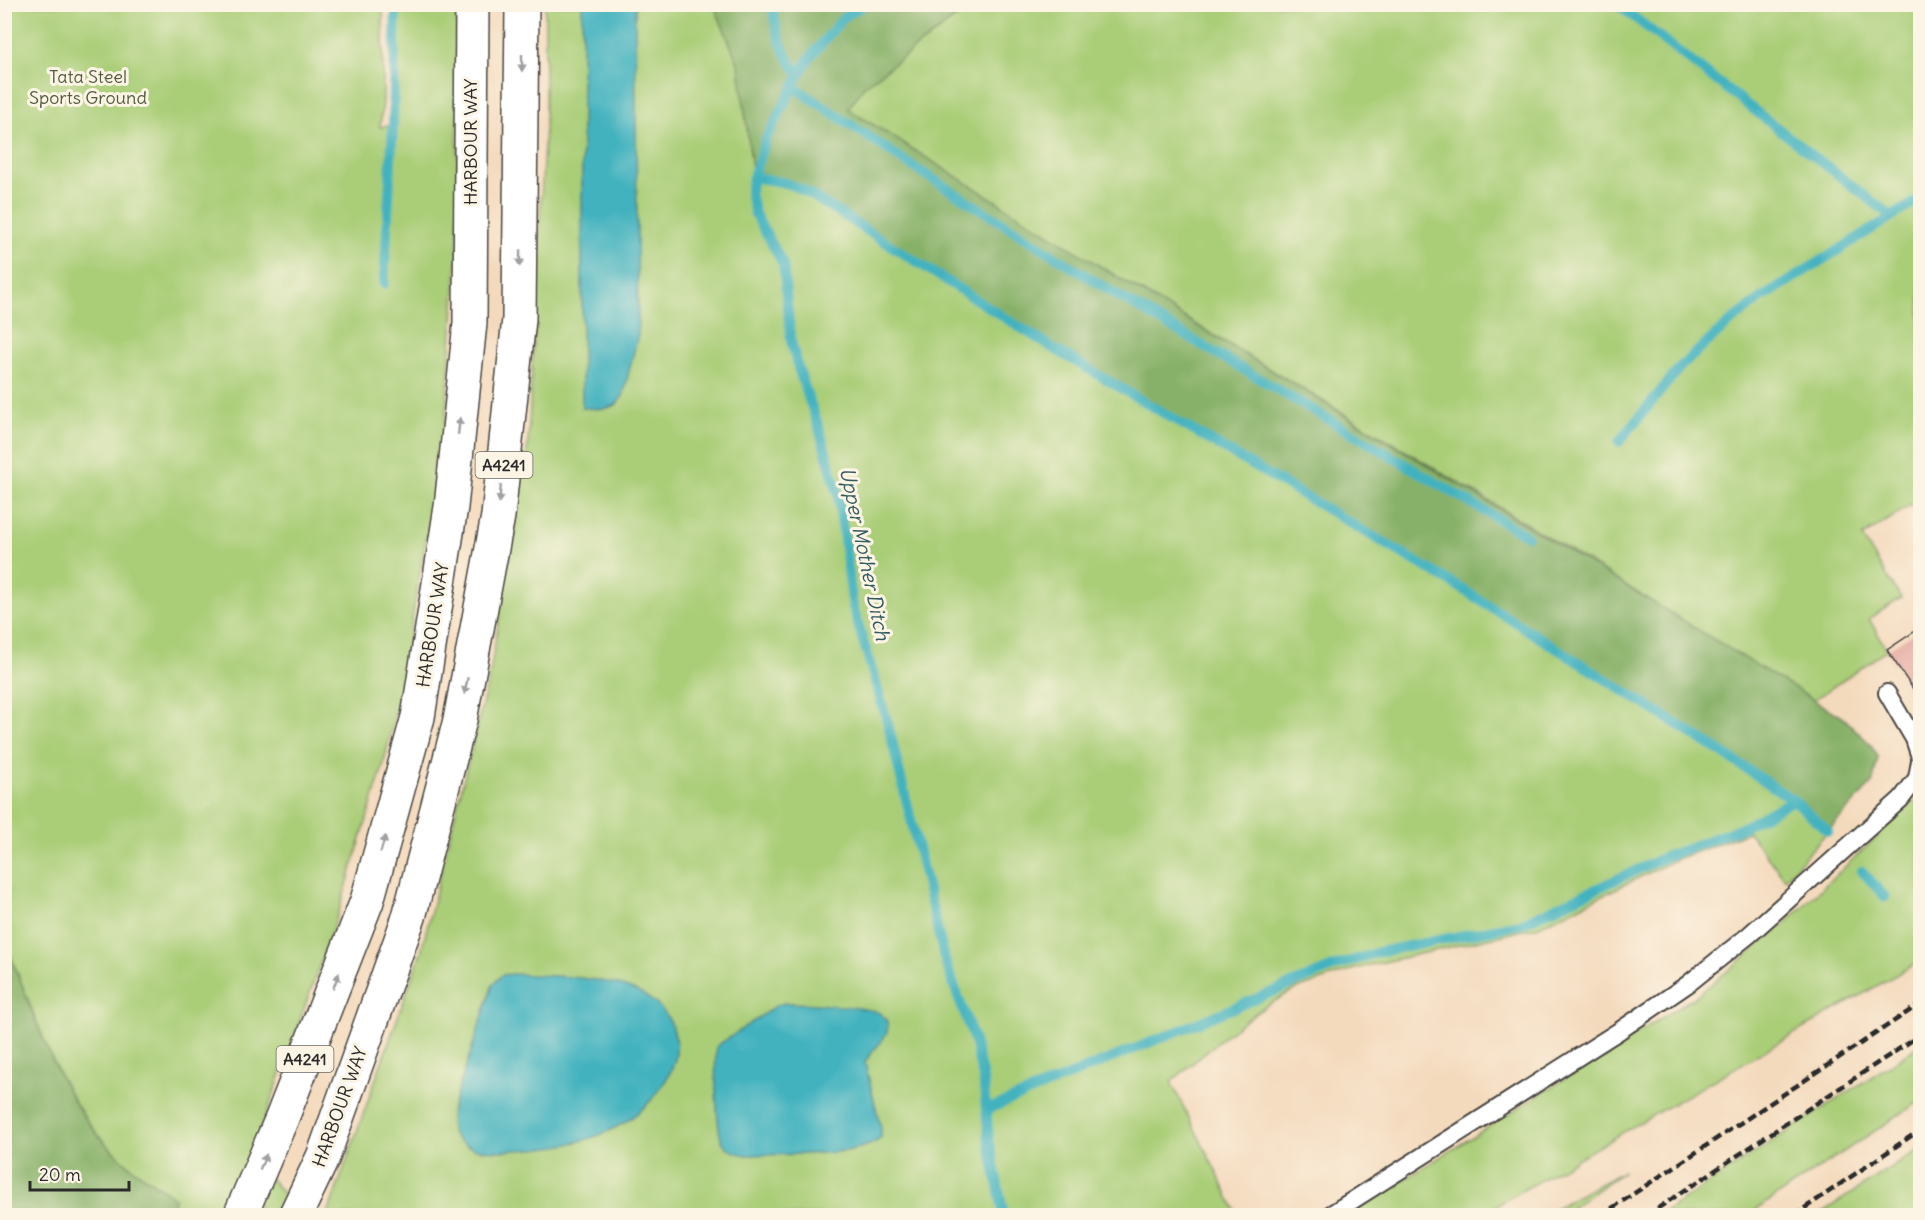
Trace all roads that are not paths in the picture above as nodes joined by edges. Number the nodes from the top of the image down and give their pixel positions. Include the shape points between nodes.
1 (472, 4) edge
2 (522, 4) edge
3 (1887, 693) dead end
4 (1920, 759) edge
5 (240, 1215) edge
6 (295, 1215) edge
7 (1328, 1215) edge

5 -> 1 main road, HARBOUR WAY / A4241 via 367,901 418,717 451,507 470,323
2 -> 6 main road, HARBOUR WAY / A4241 via 519,319 498,516 475,640 460,720 409,917 323,1157
3 - 4 lane via 1914,739
4 - 7 lane via 1917,778 1901,799 1749,935 1688,984

